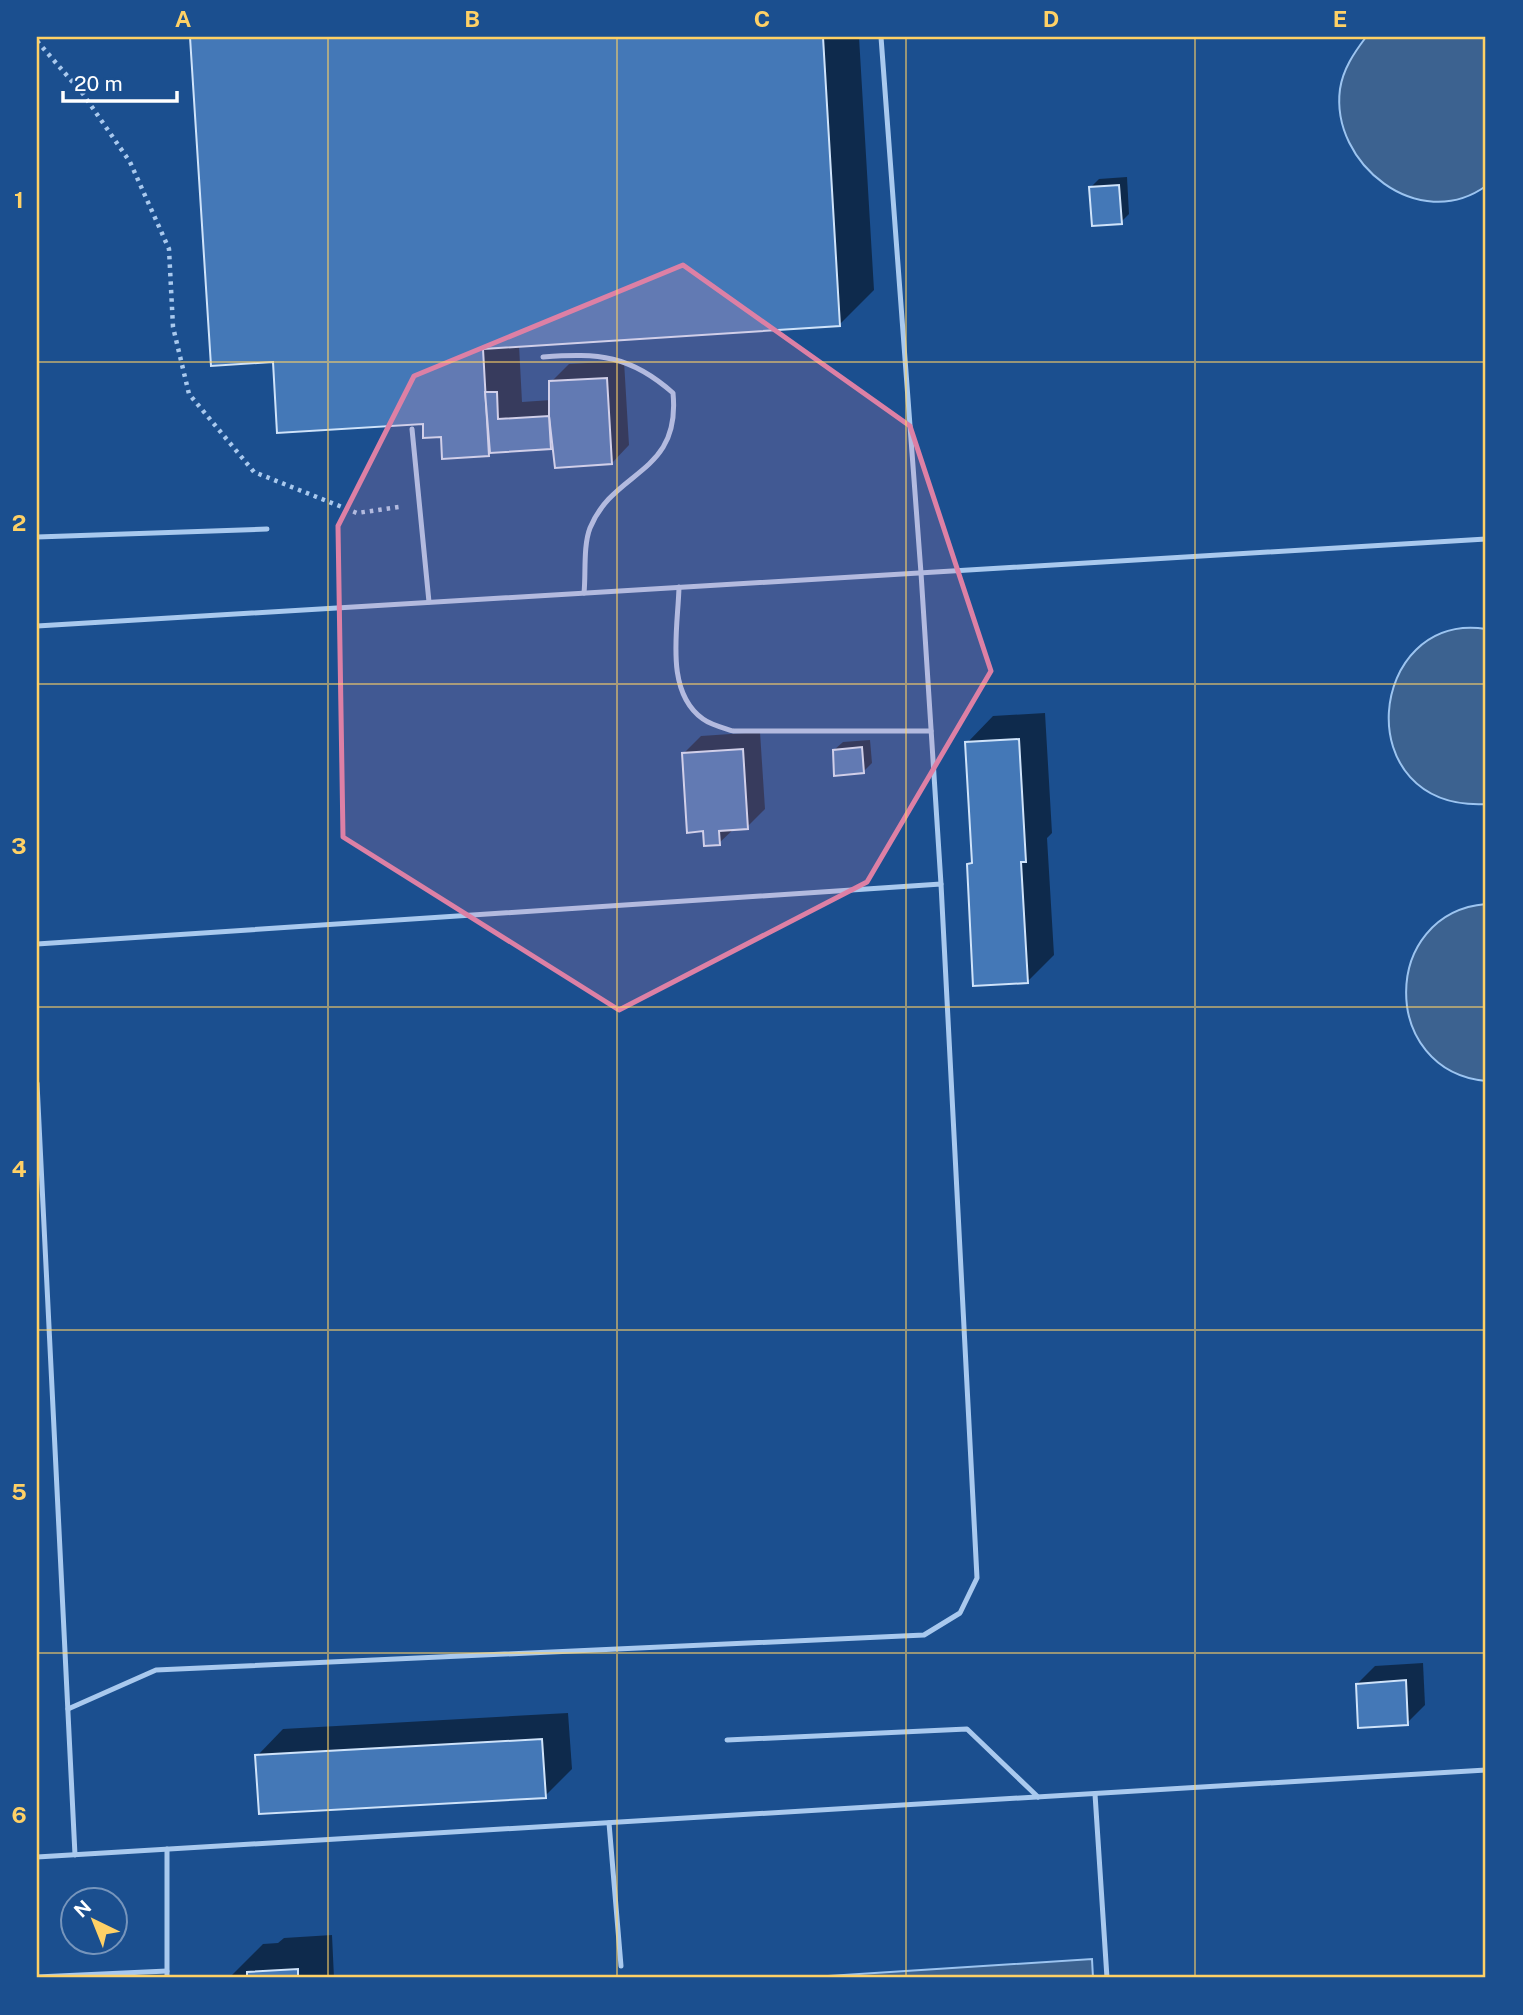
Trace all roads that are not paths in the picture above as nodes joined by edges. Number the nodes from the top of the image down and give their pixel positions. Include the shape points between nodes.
1 (881, 37) edge
2 (543, 357) dead end
3 (412, 429) dead end
4 (267, 529) dead end
5 (37, 537) edge
6 (1486, 539) edge
7 (921, 573) junction
8 (679, 587) junction
9 (584, 593) junction
10 (429, 602) junction
11 (37, 625) edge
12 (931, 731) junction
13 (941, 884) junction
14 (37, 944) edge
15 (37, 1083) edge
16 (46, 1269) junction
17 (37, 1270) edge
18 (68, 1709) junction
19 (727, 1740) dead end
20 (1486, 1770) edge
21 (1096, 1794) junction
22 (1038, 1797) junction
23 (608, 1823) junction
24 (167, 1849) junction
25 (75, 1855) junction
26 (37, 1857) edge
27 (621, 1966) dead end
28 (167, 1971) junction
29 (37, 1977) edge
30 (167, 1978) edge
31 (1107, 1978) edge

1 - 7 lane
2 - 9 lane via 603,355 651,373 673,393 675,418 663,450 605,504 590,530
3 - 10 lane
4 - 5 lane
6 - 7 lane
7 - 8 lane
7 - 12 lane
8 - 9 lane
8 - 12 lane via 677,671 684,698 704,720 733,732
9 - 10 lane
10 - 11 lane
12 - 13 lane
13 - 14 lane
13 - 18 lane via 977,1578 960,1613 924,1635 156,1670
15 - 16 lane
16 - 17 lane
16 - 18 lane
18 - 25 lane
19 - 22 lane via 967,1729
20 - 21 lane
21 - 22 lane
21 - 31 lane
22 - 23 lane
23 - 24 lane
23 - 27 lane
24 - 25 lane
24 - 28 lane
25 - 26 lane
28 - 29 lane
28 - 30 lane

